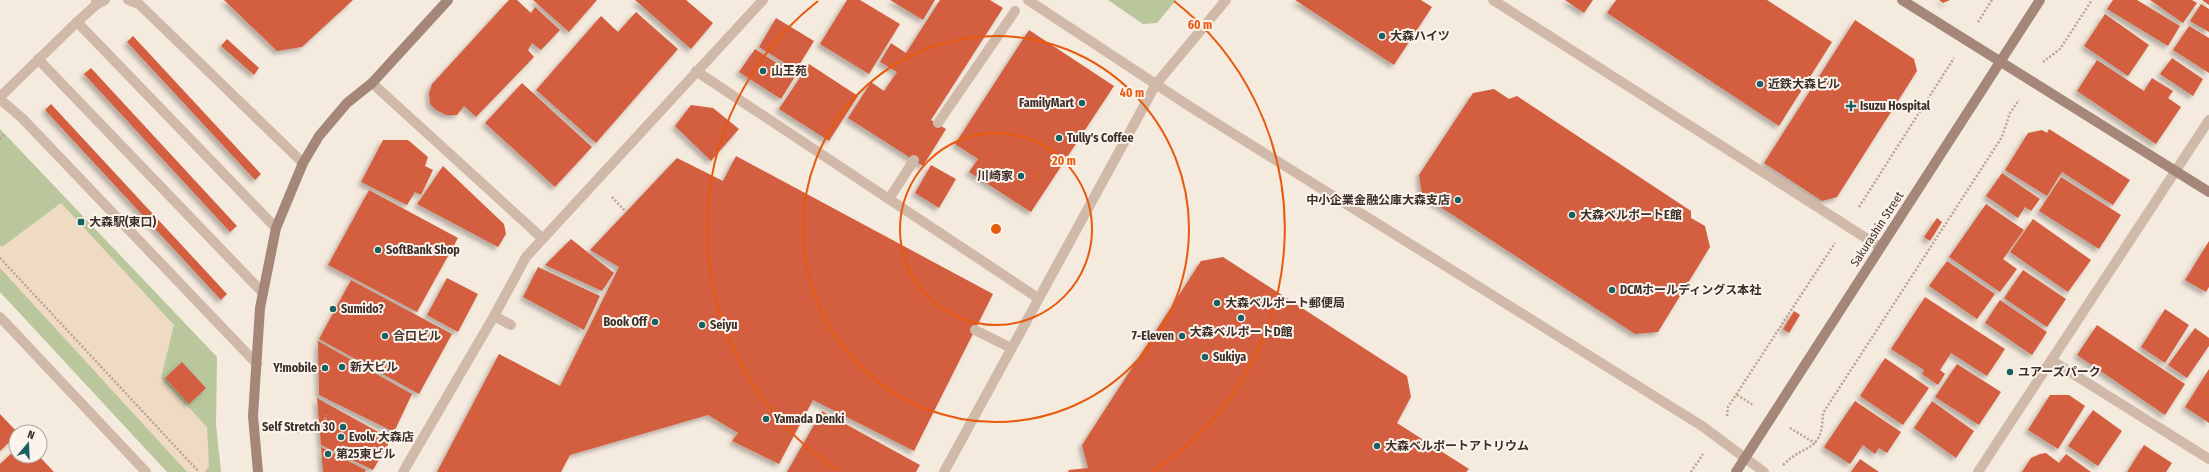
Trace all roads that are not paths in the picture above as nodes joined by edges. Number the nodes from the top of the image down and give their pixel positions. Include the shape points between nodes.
1 (105, 0) edge
2 (128, 0) edge
3 (448, 0) edge
4 (763, 0) edge
5 (1028, 0) edge
6 (1226, 0) edge
7 (1493, 0) edge
8 (1902, 0) edge
9 (2040, 0) edge
10 (96, 2) edge
11 (1015, 11) dead end
12 (77, 22) junction
13 (38, 59) junction
14 (2000, 62) junction
15 (696, 71) junction
16 (372, 82) junction
17 (1156, 84) junction
18 (0, 98) edge
19 (2209, 120) edge
20 (938, 123) dead end
21 (914, 160) dead end
22 (303, 163) junction
23 (2175, 171) junction
24 (2209, 192) edge
25 (888, 199) junction
26 (276, 228) junction
27 (542, 238) junction
28 (1880, 247) junction
29 (263, 293) junction
30 (1038, 298) junction
31 (494, 316) junction
32 (0, 317) edge
33 (511, 325) dead end
34 (975, 330) dead end
35 (1011, 348) junction
36 (2051, 360) junction
37 (256, 364) junction
38 (1745, 458) junction
39 (2209, 460) edge
40 (146, 472) edge
41 (258, 472) edge
42 (403, 472) edge
43 (944, 472) edge
44 (1736, 472) edge
45 (1764, 472) edge
46 (1978, 472) edge

1 - 10 street
2 - 22 street via 139,4
3 - 16 street
4 - 15 street
5 - 17 street
6 - 17 street
7 - 28 street
8 - 14 street
9 - 14 street, Sakurashin Street
10 - 12 street
11 - 20 street
12 - 13 street
12 - 26 street
13 - 18 street
13 - 29 street
14 - 23 street
14 - 28 street, Sakurashin Street
15 - 25 street
15 - 27 street
16 - 22 street via 347,103 320,136
16 - 27 street
17 - 30 street
17 - 38 street via 1702,426
18 - 37 street via 23,119
19 - 23 street
21 - 25 street
22 - 26 street
23 - 24 street
23 - 36 street
25 - 30 street
26 - 29 street
27 - 31 street via 526,256
28 - 38 street, Sakurashin Street
29 - 37 street
30 - 35 street
31 - 33 street
31 - 42 street
32 - 40 street
34 - 35 street
35 - 43 street
36 - 39 street
36 - 46 street
37 - 41 street via 253,416
38 - 44 street, Sakurashin Street
38 - 45 street

